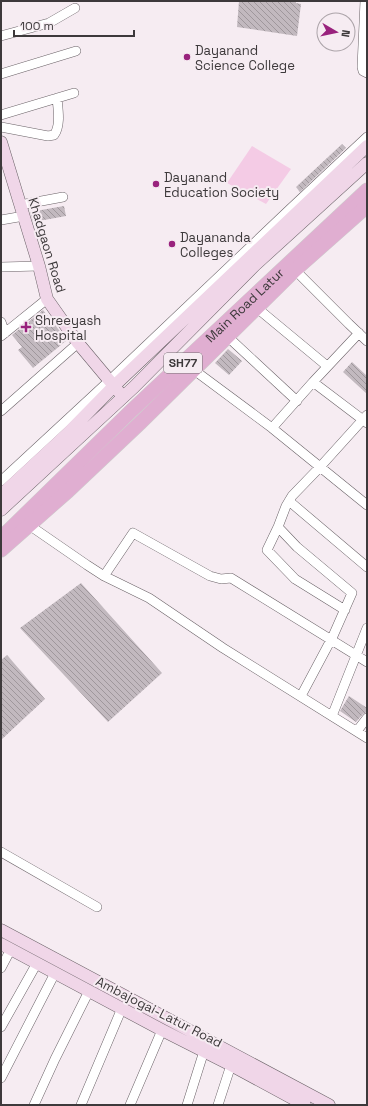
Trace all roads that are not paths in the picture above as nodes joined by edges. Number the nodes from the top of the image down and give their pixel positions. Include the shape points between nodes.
1 (365, 1) edge
2 (74, 8) dead end
3 (365, 31) edge
4 (1, 36) edge
5 (76, 51) dead end
6 (367, 73) edge
7 (1, 74) edge
8 (74, 93) dead end
9 (57, 98) junction
10 (1, 115) edge
11 (1, 127) edge
12 (367, 137) edge
13 (2, 149) edge
14 (365, 156) edge
15 (367, 190) edge
16 (63, 197) dead end
17 (367, 206) edge
18 (22, 211) junction
19 (1, 220) edge
20 (1, 266) edge
21 (39, 266) junction
22 (296, 270) junction
23 (47, 299) junction
24 (257, 308) junction
25 (1, 322) edge
26 (359, 333) junction
27 (3, 334) edge
28 (228, 337) junction
29 (367, 341) edge
30 (78, 343) junction
31 (327, 366) junction
32 (194, 370) junction
33 (313, 382) junction
34 (112, 383) junction
35 (123, 398) junction
36 (297, 401) junction
37 (1, 411) edge
38 (131, 411) junction
39 (366, 419) edge
40 (140, 423) junction
41 (272, 428) junction
42 (320, 467) junction
43 (1, 481) edge
44 (1, 495) edge
45 (290, 501) junction
46 (367, 505) edge
47 (1, 510) edge
48 (29, 525) junction
49 (278, 527) junction
50 (6, 535) edge
51 (1, 550) edge
52 (1, 557) edge
53 (367, 566) edge
54 (104, 576) junction
55 (345, 610) junction
56 (367, 628) edge
57 (331, 640) junction
58 (357, 656) junction
59 (367, 662) edge
60 (301, 696) junction
61 (332, 716) junction
62 (367, 718) edge
63 (356, 731) junction
64 (367, 738) edge
65 (1, 852) edge
66 (97, 907) dead end
67 (1, 930) edge
68 (6, 946) edge
69 (37, 963) junction
70 (1, 968) edge
71 (55, 973) junction
72 (88, 991) junction
73 (122, 1008) junction
74 (1, 1027) edge
75 (162, 1030) junction
76 (204, 1051) junction
77 (231, 1064) junction
78 (1, 1078) edge
79 (34, 1105) edge
80 (81, 1105) edge
81 (130, 1105) edge
82 (187, 1105) edge
83 (218, 1105) edge
84 (305, 1105) edge
85 (329, 1105) edge

1 - 3 street
2 - 4 street via 49,23
3 - 6 street via 362,67
5 - 7 street
8 - 9 street
9 - 10 street
9 - 11 street via 58,123 54,135
12 - 34 street
13 - 18 street, Khadgaon Road
14 - 34 street
14 - 35 street
15 - 38 main road, Main Road Latur / SH77
16 - 18 street
17 - 22 main road, Main Road Latur / SH77
18 - 19 street
18 - 21 street, Khadgaon Road
20 - 21 street
21 - 23 street, Khadgaon Road
22 - 24 main road, Main Road Latur / SH77
22 - 26 street
23 - 27 street
23 - 30 street, Khadgaon Road
24 - 28 main road, Main Road Latur / SH77
24 - 31 street
25 - 27 street
26 - 29 street
26 - 31 street
28 - 32 main road, Main Road Latur / SH77
28 - 36 street
30 - 34 street, Khadgaon Road
30 - 37 street
31 - 33 street
32 - 40 main road, Main Road Latur / SH77
32 - 41 street
33 - 36 street
33 - 39 street
34 - 35 street, Khadgaon Road
34 - 43 street
34 - 44 street via 67,434
35 - 38 street, Khadgaon Road
35 - 47 street
36 - 41 street
38 - 40 street, Khadgaon Road
38 - 50 main road, Main Road Latur / SH77
39 - 42 street
40 - 48 main road, Main Road Latur / SH77
41 - 42 street
42 - 45 street
42 - 46 street
45 - 49 street
45 - 53 street
48 - 50 main road, Main Road Latur / SH77
48 - 54 street
49 - 55 street via 297,547 352,593
49 - 55 street via 267,550 295,579
50 - 51 main road, Main Road Latur / SH77
50 - 52 main road, SH77
54 - 57 street via 133,533 210,576 231,578
54 - 60 street via 149,598
55 - 57 street
56 - 58 street
57 - 58 street
57 - 60 street
58 - 59 street
58 - 61 street
60 - 61 street
61 - 63 street
62 - 63 street
63 - 64 street
65 - 66 street
67 - 85 street
68 - 69 street, Ambajogai-Latur Road
68 - 70 street
69 - 71 street, Ambajogai-Latur Road
69 - 74 street
71 - 72 street, Ambajogai-Latur Road
71 - 78 street
72 - 73 street, Ambajogai-Latur Road
72 - 79 street
73 - 75 street, Ambajogai-Latur Road
73 - 80 street
75 - 76 street, Ambajogai-Latur Road
75 - 81 street
76 - 77 street, Ambajogai-Latur Road
76 - 82 street
77 - 83 street
77 - 84 street, Ambajogai-Latur Road

